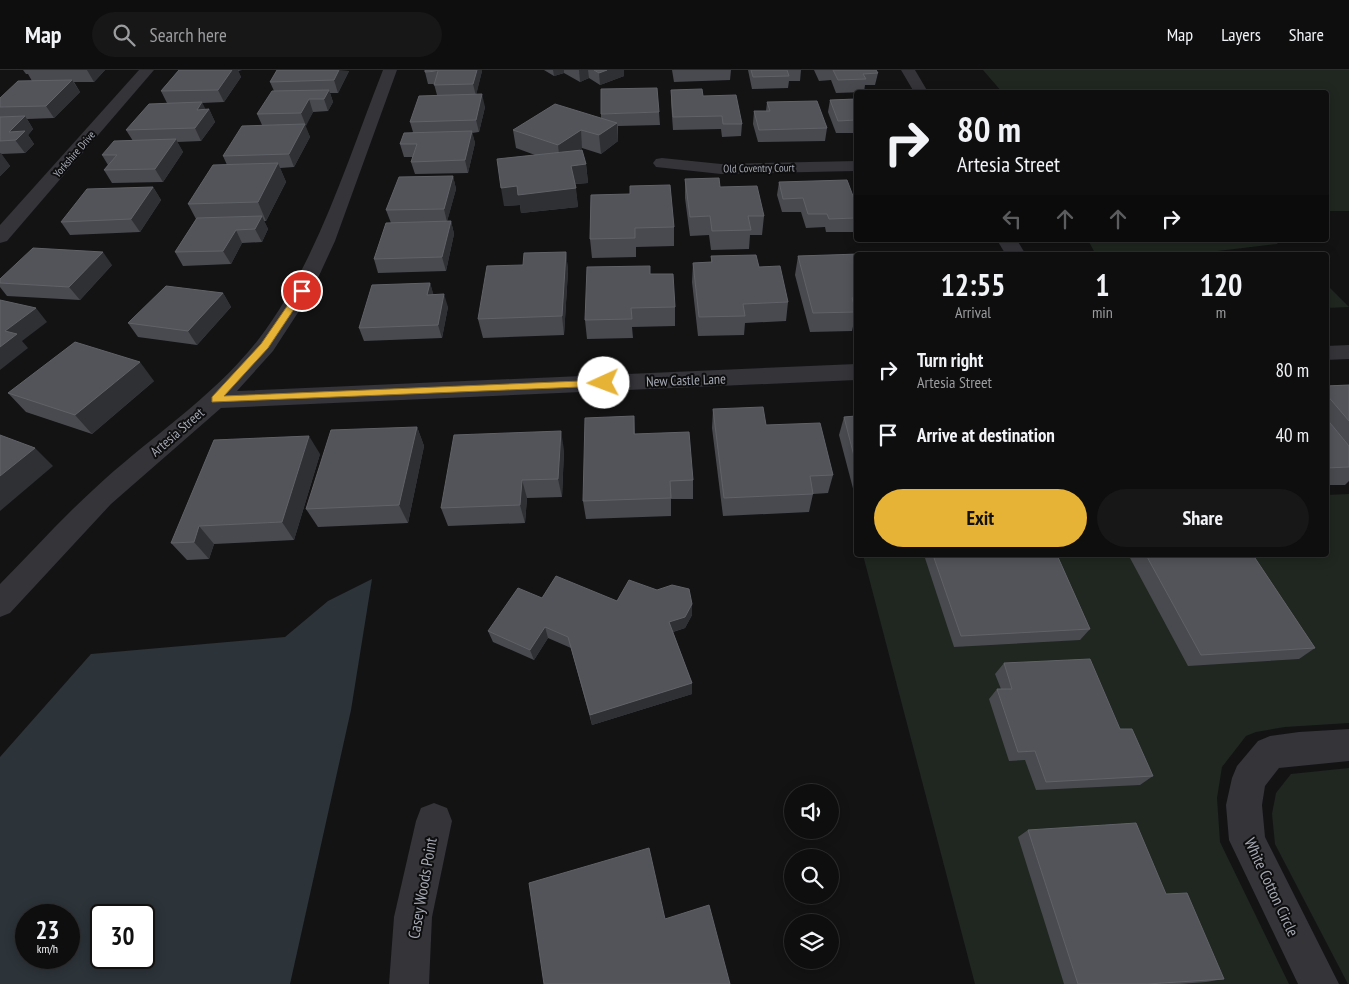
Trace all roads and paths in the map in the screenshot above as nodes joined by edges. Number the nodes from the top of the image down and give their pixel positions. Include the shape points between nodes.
1 (148, 70) edge
2 (390, 70) edge
3 (908, 70) edge
4 (920, 90) edge
5 (662, 163) dead end
6 (854, 166) edge
7 (0, 237) edge
8 (1349, 352) edge
9 (1329, 353) edge
10 (854, 372) edge
11 (215, 400) junction
12 (0, 604) edge
13 (1349, 745) edge
14 (434, 821) dead end
15 (408, 984) edge
16 (1318, 984) edge

1 - 7 street, Yorkshire Drive
2 - 11 street, Artesia Street via 325,241 302,291 264,346
3 - 4 street
5 - 6 street, Old Coventry Court via 720,169
8 - 9 street
10 - 11 street, New Castle Lane
11 - 12 street, Artesia Street via 102,497
13 - 16 street, White Cotton Circle via 1270,753 1249,778 1244,805 1247,840
14 - 15 street, Casey Woods Point via 413,917

